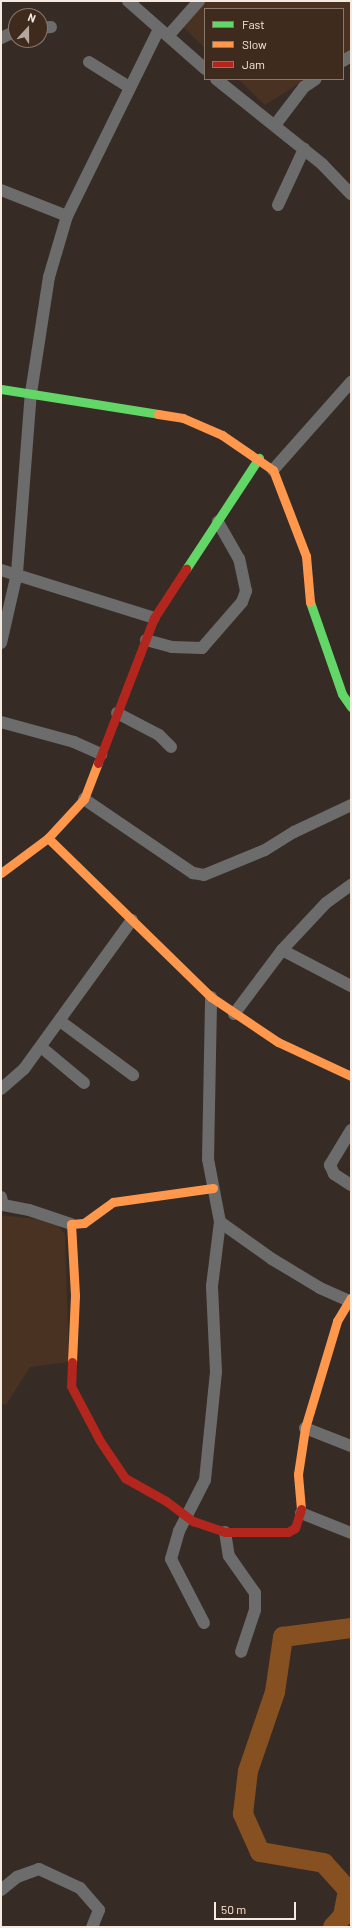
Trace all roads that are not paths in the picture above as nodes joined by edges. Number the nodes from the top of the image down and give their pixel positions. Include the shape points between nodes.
1 (128, 1) edge
2 (199, 1) edge
3 (163, 32) junction
4 (89, 62) dead end
5 (204, 68) edge
6 (217, 80) edge
7 (314, 80) edge
8 (129, 87) junction
9 (275, 125) junction
10 (304, 149) junction
11 (1, 190) edge
12 (351, 194) edge
13 (278, 205) dead end
14 (67, 216) junction
15 (351, 382) edge
16 (1, 389) edge
17 (31, 393) junction
18 (259, 458) junction
19 (272, 470) junction
20 (218, 522) junction
21 (1, 570) edge
22 (17, 573) junction
23 (154, 618) junction
24 (146, 640) junction
25 (1, 643) edge
26 (351, 707) edge
27 (117, 713) junction
28 (1, 722) edge
29 (171, 747) dead end
30 (101, 754) junction
31 (84, 799) junction
32 (351, 805) edge
33 (48, 838) junction
34 (1, 873) edge
35 (351, 885) edge
36 (132, 920) junction
37 (282, 950) junction
38 (351, 986) edge
39 (211, 997) junction
40 (234, 1014) junction
41 (60, 1021) junction
42 (41, 1047) junction
43 (133, 1075) dead end
44 (351, 1076) edge
45 (84, 1083) dead end
46 (1, 1089) edge
47 (351, 1130) edge
48 (351, 1185) edge
49 (213, 1188) junction
50 (1, 1197) edge
51 (220, 1222) junction
52 (71, 1224) junction
53 (350, 1299) edge
54 (305, 1428) junction
55 (351, 1446) edge
56 (301, 1513) junction
57 (188, 1517) junction
58 (225, 1532) junction
59 (351, 1533) edge
60 (204, 1623) dead end
61 (241, 1652) dead end
62 (1, 1890) edge
63 (92, 1927) edge

1 - 3 street
2 - 3 street
3 - 5 street
3 - 8 street
4 - 8 street
6 - 9 street
7 - 9 street via 304,87
8 - 14 street
9 - 10 street
10 - 12 street
10 - 13 street
11 - 14 street
14 - 17 street via 49,277
15 - 19 street
16 - 17 street
17 - 18 street via 183,418 222,435
17 - 22 street
18 - 19 street
18 - 20 street
19 - 26 street via 306,556 310,608 342,694
20 - 23 street
20 - 24 street via 239,558 246,591 242,602 202,648 172,647
21 - 22 street
22 - 23 street
22 - 25 street
23 - 24 street
24 - 27 street
27 - 29 street via 159,735
27 - 30 street
28 - 30 street via 74,742
30 - 31 street
31 - 32 street via 193,873 204,875 265,850 294,832
31 - 33 street
33 - 34 street
33 - 36 street
35 - 37 street via 326,903
36 - 39 street
36 - 41 street
37 - 38 street
37 - 40 street
39 - 40 street
39 - 49 street via 208,1159
40 - 44 street via 278,1042
41 - 42 street
41 - 43 street
42 - 45 street
42 - 46 street via 24,1069
47 - 48 street via 330,1165 334,1174
49 - 51 street
49 - 52 street via 113,1202 84,1223
50 - 52 street via 3,1205
51 - 53 street via 320,1288
51 - 57 street via 212,1286 216,1372 205,1480
52 - 57 street via 75,1296 70,1386 100,1441 125,1478
53 - 54 street via 337,1321
54 - 55 street
54 - 56 street via 298,1474
56 - 58 street via 295,1528 288,1532
56 - 59 street
57 - 58 street
57 - 60 street via 179,1531 171,1559
58 - 61 street via 229,1556 255,1593 255,1610
62 - 63 street via 17,1877 39,1869 80,1888 99,1910

